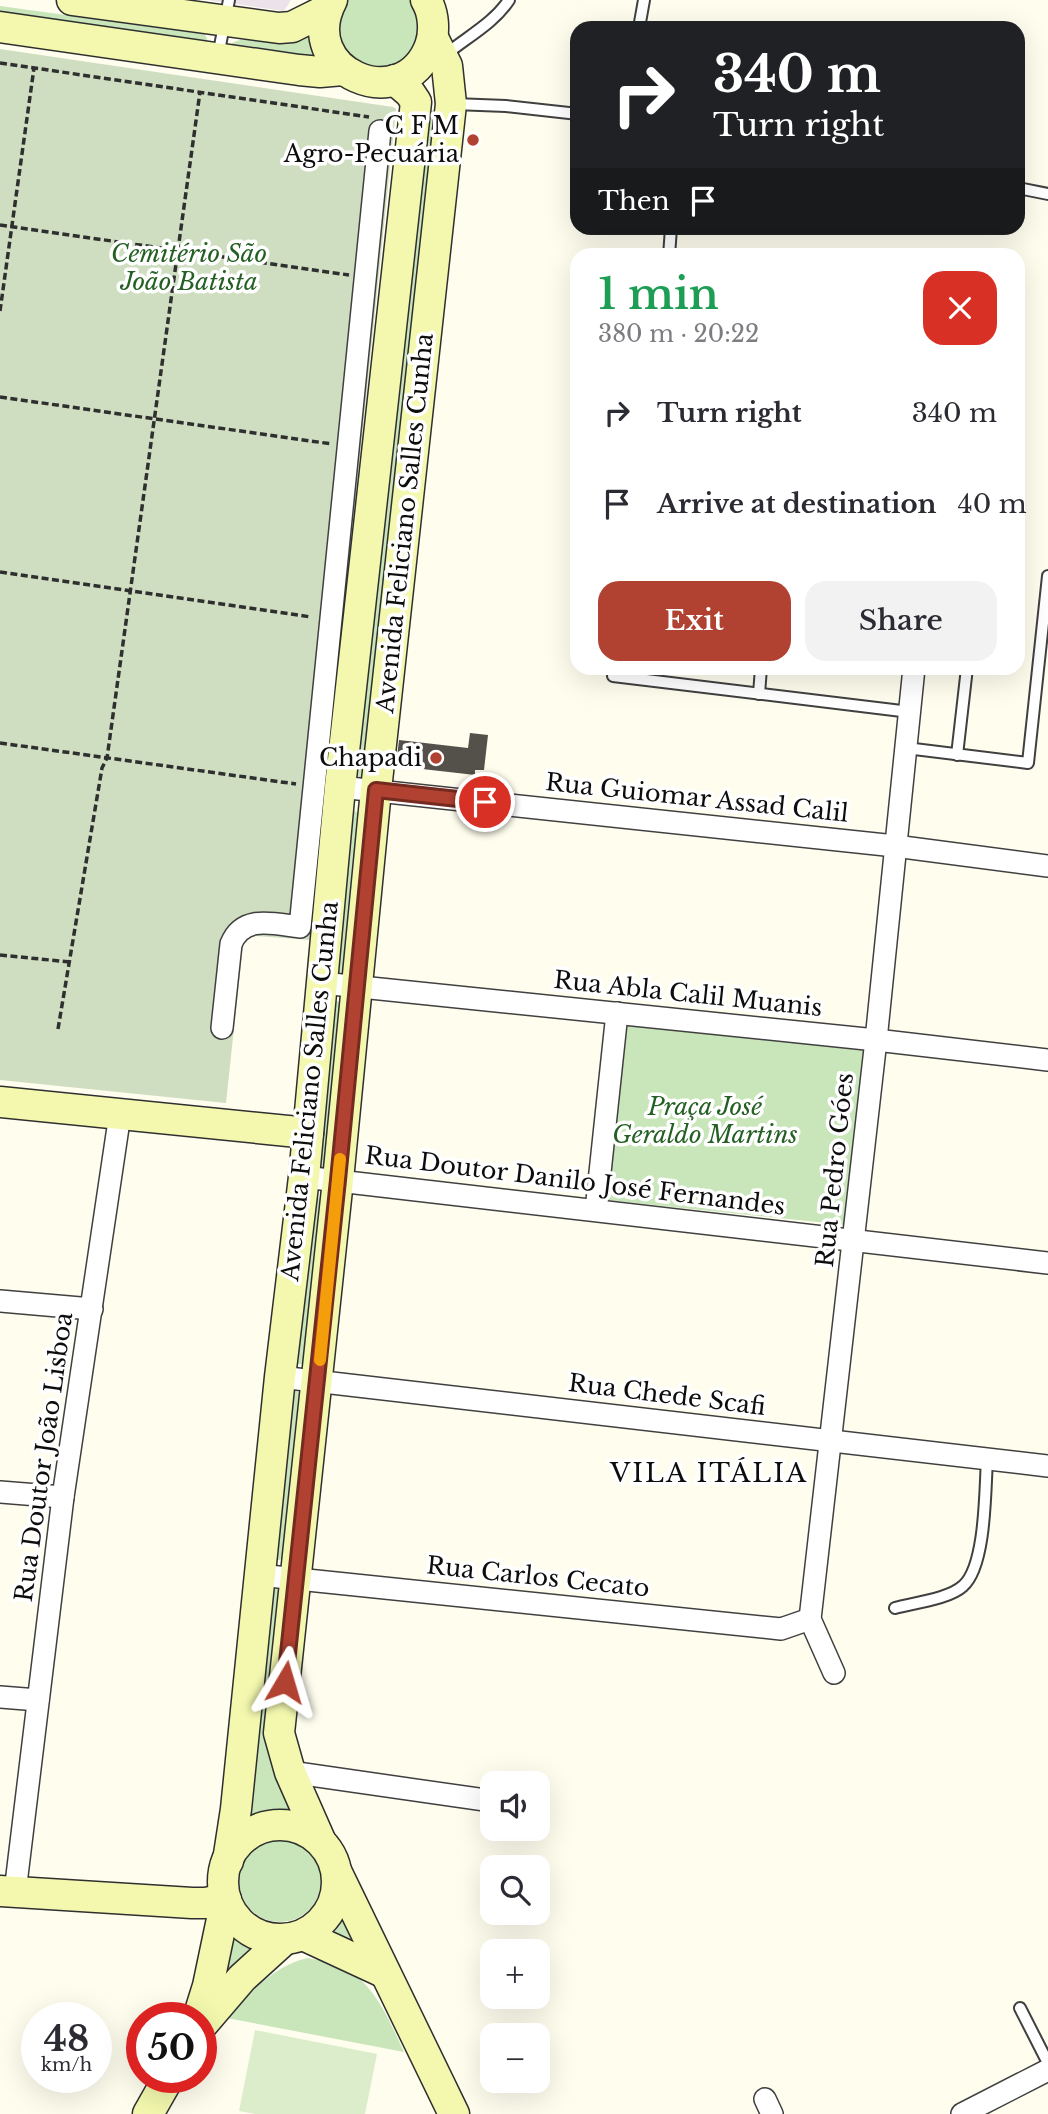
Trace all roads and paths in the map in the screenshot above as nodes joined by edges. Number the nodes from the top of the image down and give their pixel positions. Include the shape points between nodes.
1 (72, 0) edge
2 (509, 0) edge
3 (644, 0) edge
4 (329, 5) edge
5 (227, 10) edge
6 (640, 21) edge
7 (435, 24) edge
8 (0, 27) edge
9 (218, 58) junction
10 (0, 63) edge
11 (34, 68) junction
12 (344, 70) junction
13 (395, 80) junction
14 (200, 92) junction
15 (416, 102) junction
16 (451, 104) junction
17 (570, 113) edge
18 (380, 131) joint
19 (1025, 189) edge
20 (1048, 194) edge
21 (0, 225) edge
22 (12, 227) junction
23 (178, 250) junction
24 (365, 277) junction
25 (0, 311) edge
26 (0, 397) edge
27 (154, 419) junction
28 (348, 446) junction
29 (0, 572) edge
30 (1048, 576) edge
31 (131, 590) junction
32 (331, 620) junction
33 (760, 675) edge
34 (914, 675) edge
35 (966, 675) edge
36 (613, 676) dead end
37 (759, 694) junction
38 (910, 712) junction
39 (0, 744) edge
40 (906, 748) junction
41 (957, 754) junction
42 (107, 758) junction
43 (327, 787) junction
44 (376, 790) junction
45 (895, 846) junction
46 (1048, 866) edge
47 (0, 955) edge
48 (69, 962) junction
49 (322, 983) junction
50 (358, 986) junction
51 (617, 1013) junction
52 (222, 1028) dead end
53 (58, 1029) dead end
54 (876, 1040) junction
55 (1048, 1060) edge
56 (0, 1102) edge
57 (120, 1114) junction
58 (308, 1133) junction
59 (304, 1177) junction
60 (338, 1180) junction
61 (596, 1210) junction
62 (853, 1240) junction
63 (1048, 1263) edge
64 (0, 1301) edge
65 (92, 1309) junction
66 (280, 1377) junction
67 (317, 1381) junction
68 (831, 1441) junction
69 (987, 1459) junction
70 (1048, 1466) edge
71 (0, 1492) edge
72 (63, 1497) junction
73 (259, 1575) junction
74 (297, 1579) junction
75 (895, 1608) dead end
76 (810, 1619) junction
77 (834, 1673) dead end
78 (0, 1697) edge
79 (38, 1700) junction
80 (290, 1772) junction
81 (480, 1799) edge
82 (320, 1840) junction
83 (228, 1861) junction
84 (337, 1873) junction
85 (7, 1892) edge
86 (225, 1899) junction
87 (294, 1937) junction
88 (385, 1973) junction
89 (203, 2002) edge
90 (217, 2007) edge
91 (1020, 2008) dead end
92 (1048, 2063) edge
93 (1048, 2070) edge
94 (160, 2093) edge
95 (148, 2114) edge
96 (454, 2114) edge
97 (962, 2114) edge

1 - 5 main road
2 - 7 lane via 499,16 476,30
3 - 6 lane
4 - 5 main road via 292,27 279,28
4 - 12 main road via 324,36
5 - 9 lane
7 - 13 main road via 423,60
7 - 16 main road, Avenida Feliciano Salles Cunha via 450,78
8 - 9 main road
9 - 12 main road via 310,71
10 - 11 path
11 - 14 path
11 - 22 path
12 - 13 main road via 367,82
13 - 15 main road
14 - 18 path via 372,117
14 - 23 path
15 - 16 main road
15 - 43 main road, Avenida Feliciano Salles Cunha
16 - 17 lane
16 - 44 main road, Avenida Feliciano Salles Cunha
18 - 24 street
19 - 20 lane
21 - 22 path
22 - 23 path
22 - 25 path
23 - 24 path
23 - 27 path
24 - 28 street
26 - 27 path
27 - 28 path
27 - 31 path
28 - 32 street
29 - 31 path
30 - 41 lane via 1028,763
31 - 32 path
31 - 42 path
32 - 43 street
33 - 37 lane
34 - 38 street, Rua Pedro Góes
35 - 41 lane
36 - 37 lane
37 - 38 lane
38 - 40 street, Rua Pedro Góes
39 - 42 path
40 - 41 lane
40 - 45 street, Rua Pedro Góes
42 - 43 path
42 - 48 path
43 - 44 street, Rua Guiomar Assad Calil
43 - 49 main road, Avenida Feliciano Salles Cunha
43 - 52 street via 300,927 259,922 234,936
44 - 45 street, Rua Guiomar Assad Calil
44 - 50 main road, Avenida Feliciano Salles Cunha
45 - 46 street, Rua Guiomar Assad Calil
45 - 54 street, Rua Pedro Góes
47 - 48 path
48 - 53 path
49 - 50 street, Rua Abla Calil Muanis
49 - 58 main road, Avenida Feliciano Salles Cunha
50 - 51 street, Rua Abla Calil Muanis
50 - 60 main road, Avenida Feliciano Salles Cunha
51 - 54 street, Rua Abla Calil Muanis
51 - 61 street
54 - 55 street, Rua Abla Calil Muanis
54 - 62 street, Rua Pedro Góes
56 - 57 main road
57 - 58 main road
57 - 65 street, Rua Doutor João Lisboa
58 - 59 main road, Avenida Feliciano Salles Cunha
59 - 60 street, Rua Doutor Danilo José Fernandes
59 - 66 main road, Avenida Feliciano Salles Cunha
60 - 61 street, Rua Doutor Danilo José Fernandes
60 - 67 main road, Avenida Feliciano Salles Cunha
61 - 62 street, Rua Doutor Danilo José Fernandes
62 - 63 street, Rua Doutor Danilo José Fernandes
62 - 68 street, Rua Pedro Góes
64 - 65 street
65 - 72 street, Rua Doutor João Lisboa
66 - 67 street, Rua Chede Scafi
66 - 73 main road, Avenida Feliciano Salles Cunha
67 - 68 street, Rua Chede Scafi
67 - 74 main road, Avenida Feliciano Salles Cunha
68 - 69 street, Rua Chede Scafi
68 - 76 street, Rua Pedro Góes
69 - 70 street, Rua Chede Scafi
69 - 75 lane via 979,1557 972,1575 952,1593
71 - 72 street
72 - 79 street, Rua Doutor João Lisboa
73 - 74 street, Rua Carlos Cecato
73 - 83 main road, Avenida Feliciano Salles Cunha
74 - 76 street, Rua Carlos Cecato via 781,1629
74 - 80 main road, Avenida Feliciano Salles Cunha via 279,1733
76 - 77 street
78 - 79 street
79 - 85 street, Rua Doutor João Lisboa
80 - 81 street
80 - 82 main road, Avenida Feliciano Salles Cunha
82 - 83 main road via 286,1825 268,1826 250,1833
82 - 84 main road
83 - 86 main road
84 - 87 main road via 331,1910 319,1925
84 - 88 main road
85 - 86 main road via 192,1903
86 - 87 main road via 248,1930 265,1938
86 - 89 main road
87 - 88 main road
87 - 90 main road via 242,1978
88 - 96 main road
91 - 92 lane
93 - 97 street
94 - 95 main road

